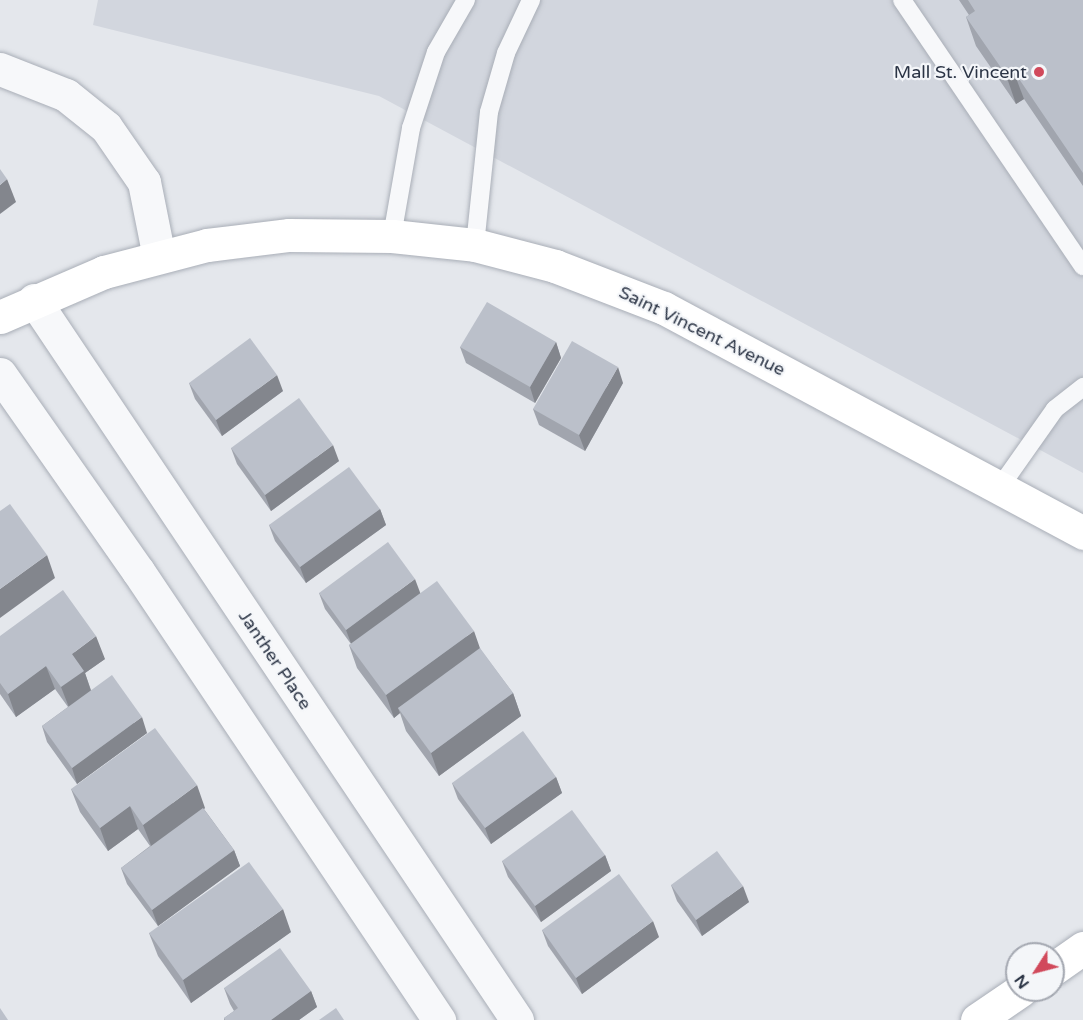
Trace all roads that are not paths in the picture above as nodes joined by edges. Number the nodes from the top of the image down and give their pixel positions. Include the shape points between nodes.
1 (466, 0) edge
2 (531, 0) edge
3 (902, 0) edge
4 (0, 69) edge
5 (392, 236) junction
6 (475, 245) junction
7 (159, 257) junction
8 (1083, 266) edge
9 (34, 300) junction
10 (0, 317) edge
11 (0, 374) edge
12 (1082, 390) edge
13 (1000, 487) junction
14 (1083, 533) edge
15 (1083, 948) edge
16 (1065, 961) edge
17 (1005, 1001) edge
18 (439, 1020) edge
19 (516, 1020) edge
20 (977, 1020) edge

1 - 5 lane via 436,52 411,128
2 - 6 lane via 506,53 489,112
3 - 8 lane
4 - 7 street via 66,95 106,127 144,183
5 - 6 street, Saint Vincent Avenue
5 - 7 street, Saint Vincent Avenue via 289,235 207,245
6 - 13 street, Saint Vincent Avenue via 555,266 664,308
7 - 9 street, Saint Vincent Avenue via 104,272
9 - 10 street, Saint Vincent Avenue
9 - 19 street, Janther Place
11 - 18 street via 138,571
12 - 13 lane via 1055,409
13 - 14 street, Saint Vincent Avenue
15 - 16 street
17 - 20 street

